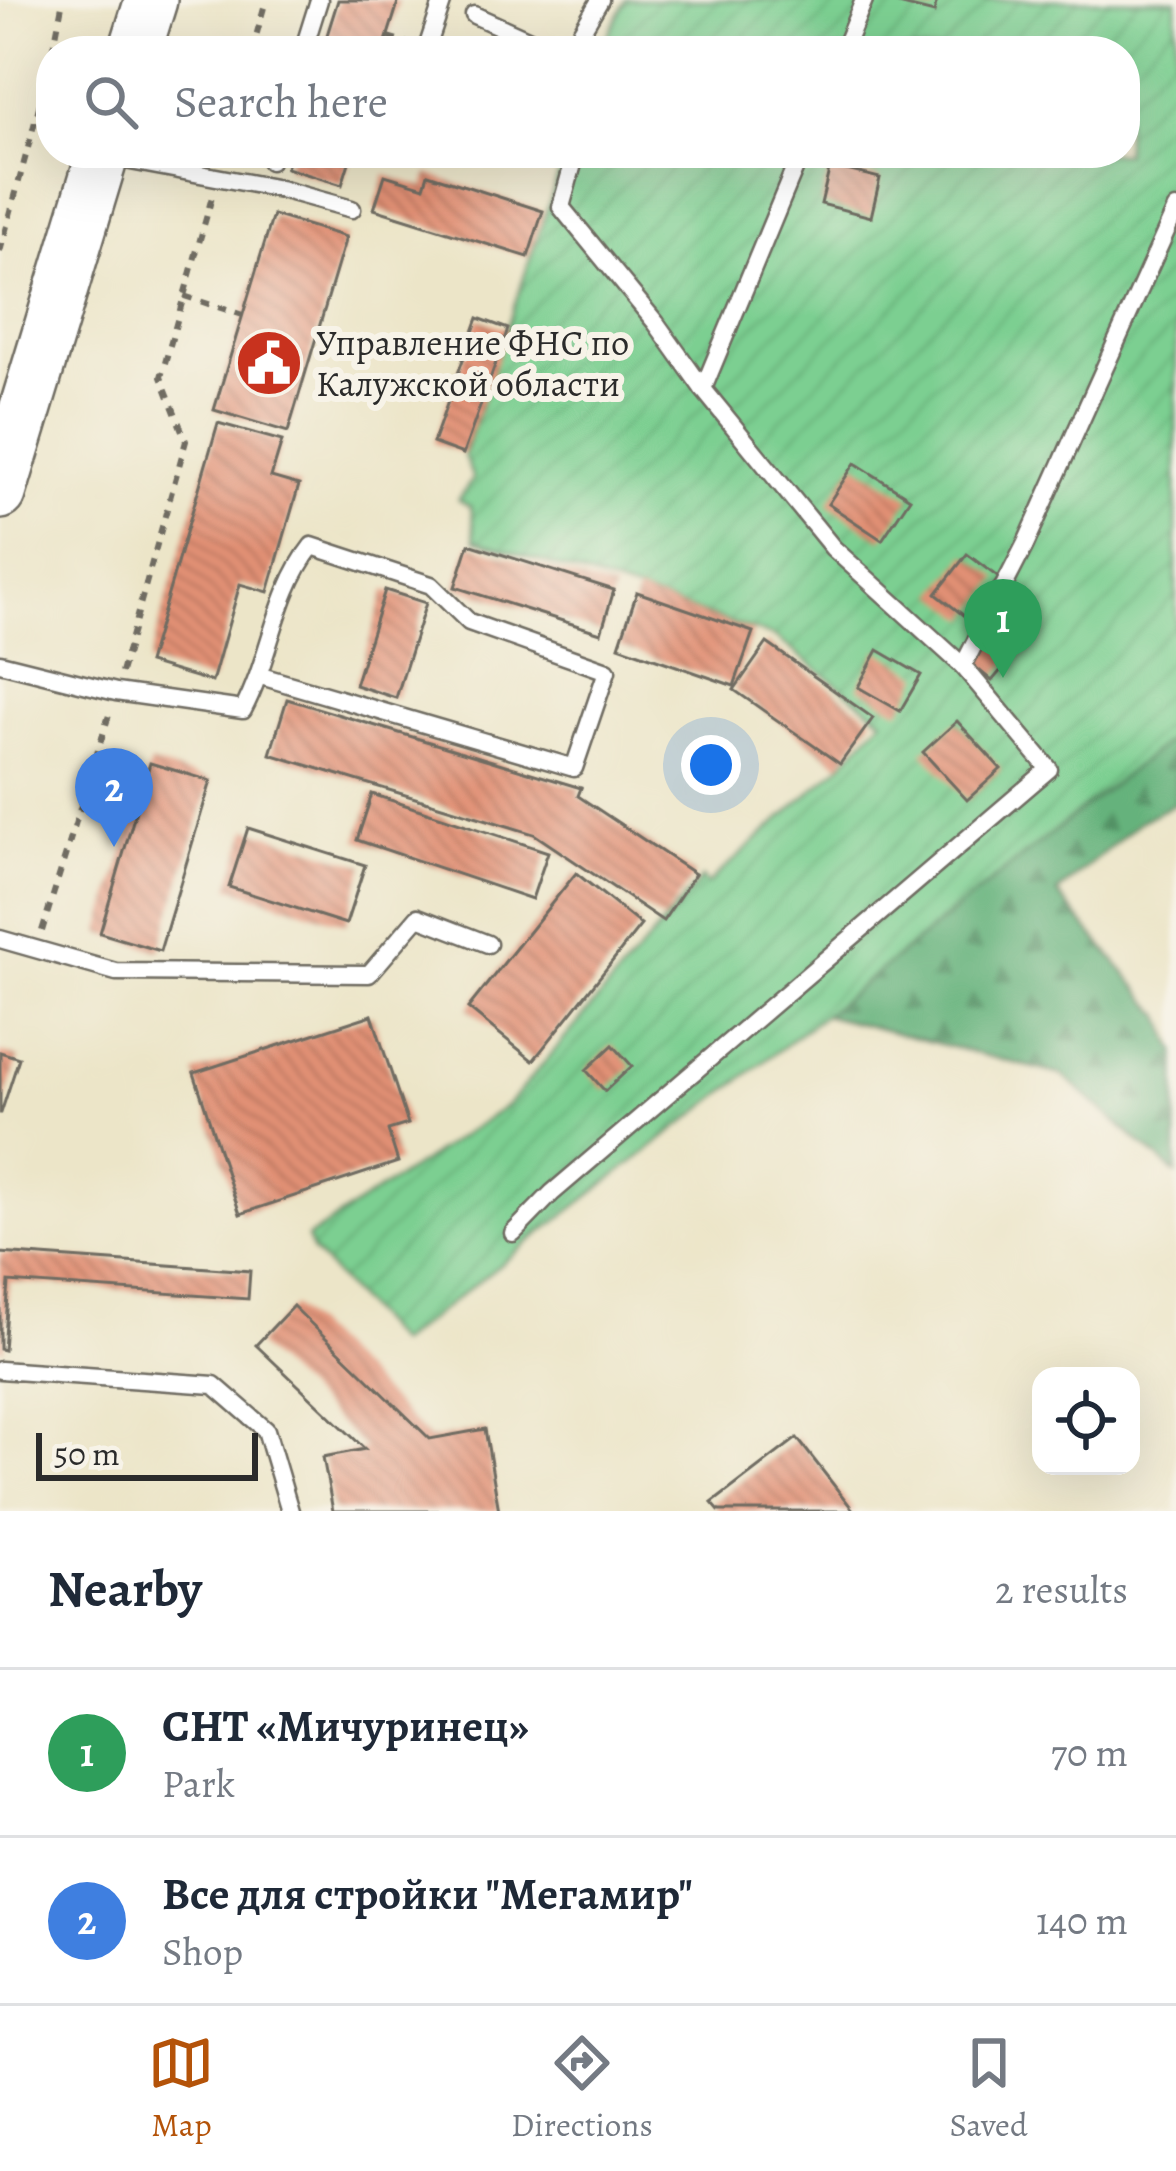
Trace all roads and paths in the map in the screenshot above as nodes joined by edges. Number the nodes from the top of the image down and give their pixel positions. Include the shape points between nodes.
1 (63, 0) edge
2 (151, 0) edge
3 (266, 0) edge
4 (319, 0) edge
5 (443, 0) edge
6 (600, 0) edge
7 (864, 0) edge
8 (474, 15) dead end
9 (56, 36) edge
10 (140, 36) edge
11 (256, 36) edge
12 (308, 36) edge
13 (431, 36) edge
14 (521, 36) edge
15 (579, 36) edge
16 (849, 36) edge
17 (36, 118) edge
18 (99, 168) edge
19 (176, 168) edge
20 (572, 168) edge
21 (795, 168) edge
22 (218, 176) junction
23 (352, 209) dead end
24 (1176, 209) edge
25 (0, 252) edge
26 (184, 296) junction
27 (243, 315) dead end
28 (703, 388) junction
29 (0, 493) edge
30 (0, 663) edge
31 (963, 666) junction
32 (261, 676) junction
33 (116, 692) junction
34 (0, 939) edge
35 (488, 944) dead end
36 (36, 950) junction
37 (513, 1233) dead end
38 (0, 1370) edge
39 (290, 1511) edge

1 - 9 path
2 - 10 main road
3 - 11 path
4 - 12 lane
5 - 13 lane
6 - 15 lane
7 - 16 lane
8 - 14 lane
17 - 25 path
18 - 29 main road
19 - 22 lane
20 - 28 lane via 561,207
21 - 28 lane
22 - 23 lane
22 - 26 path
24 - 31 lane
26 - 27 path
26 - 33 path via 161,377 186,441
28 - 31 lane via 833,548
30 - 33 lane
31 - 37 lane via 1049,769
32 - 32 lane via 293,571 312,546 431,584 469,622 607,671 574,768
32 - 33 lane via 243,710
33 - 36 path
34 - 36 lane
35 - 36 lane via 418,917 369,974 116,972
38 - 39 lane via 214,1384 266,1430

